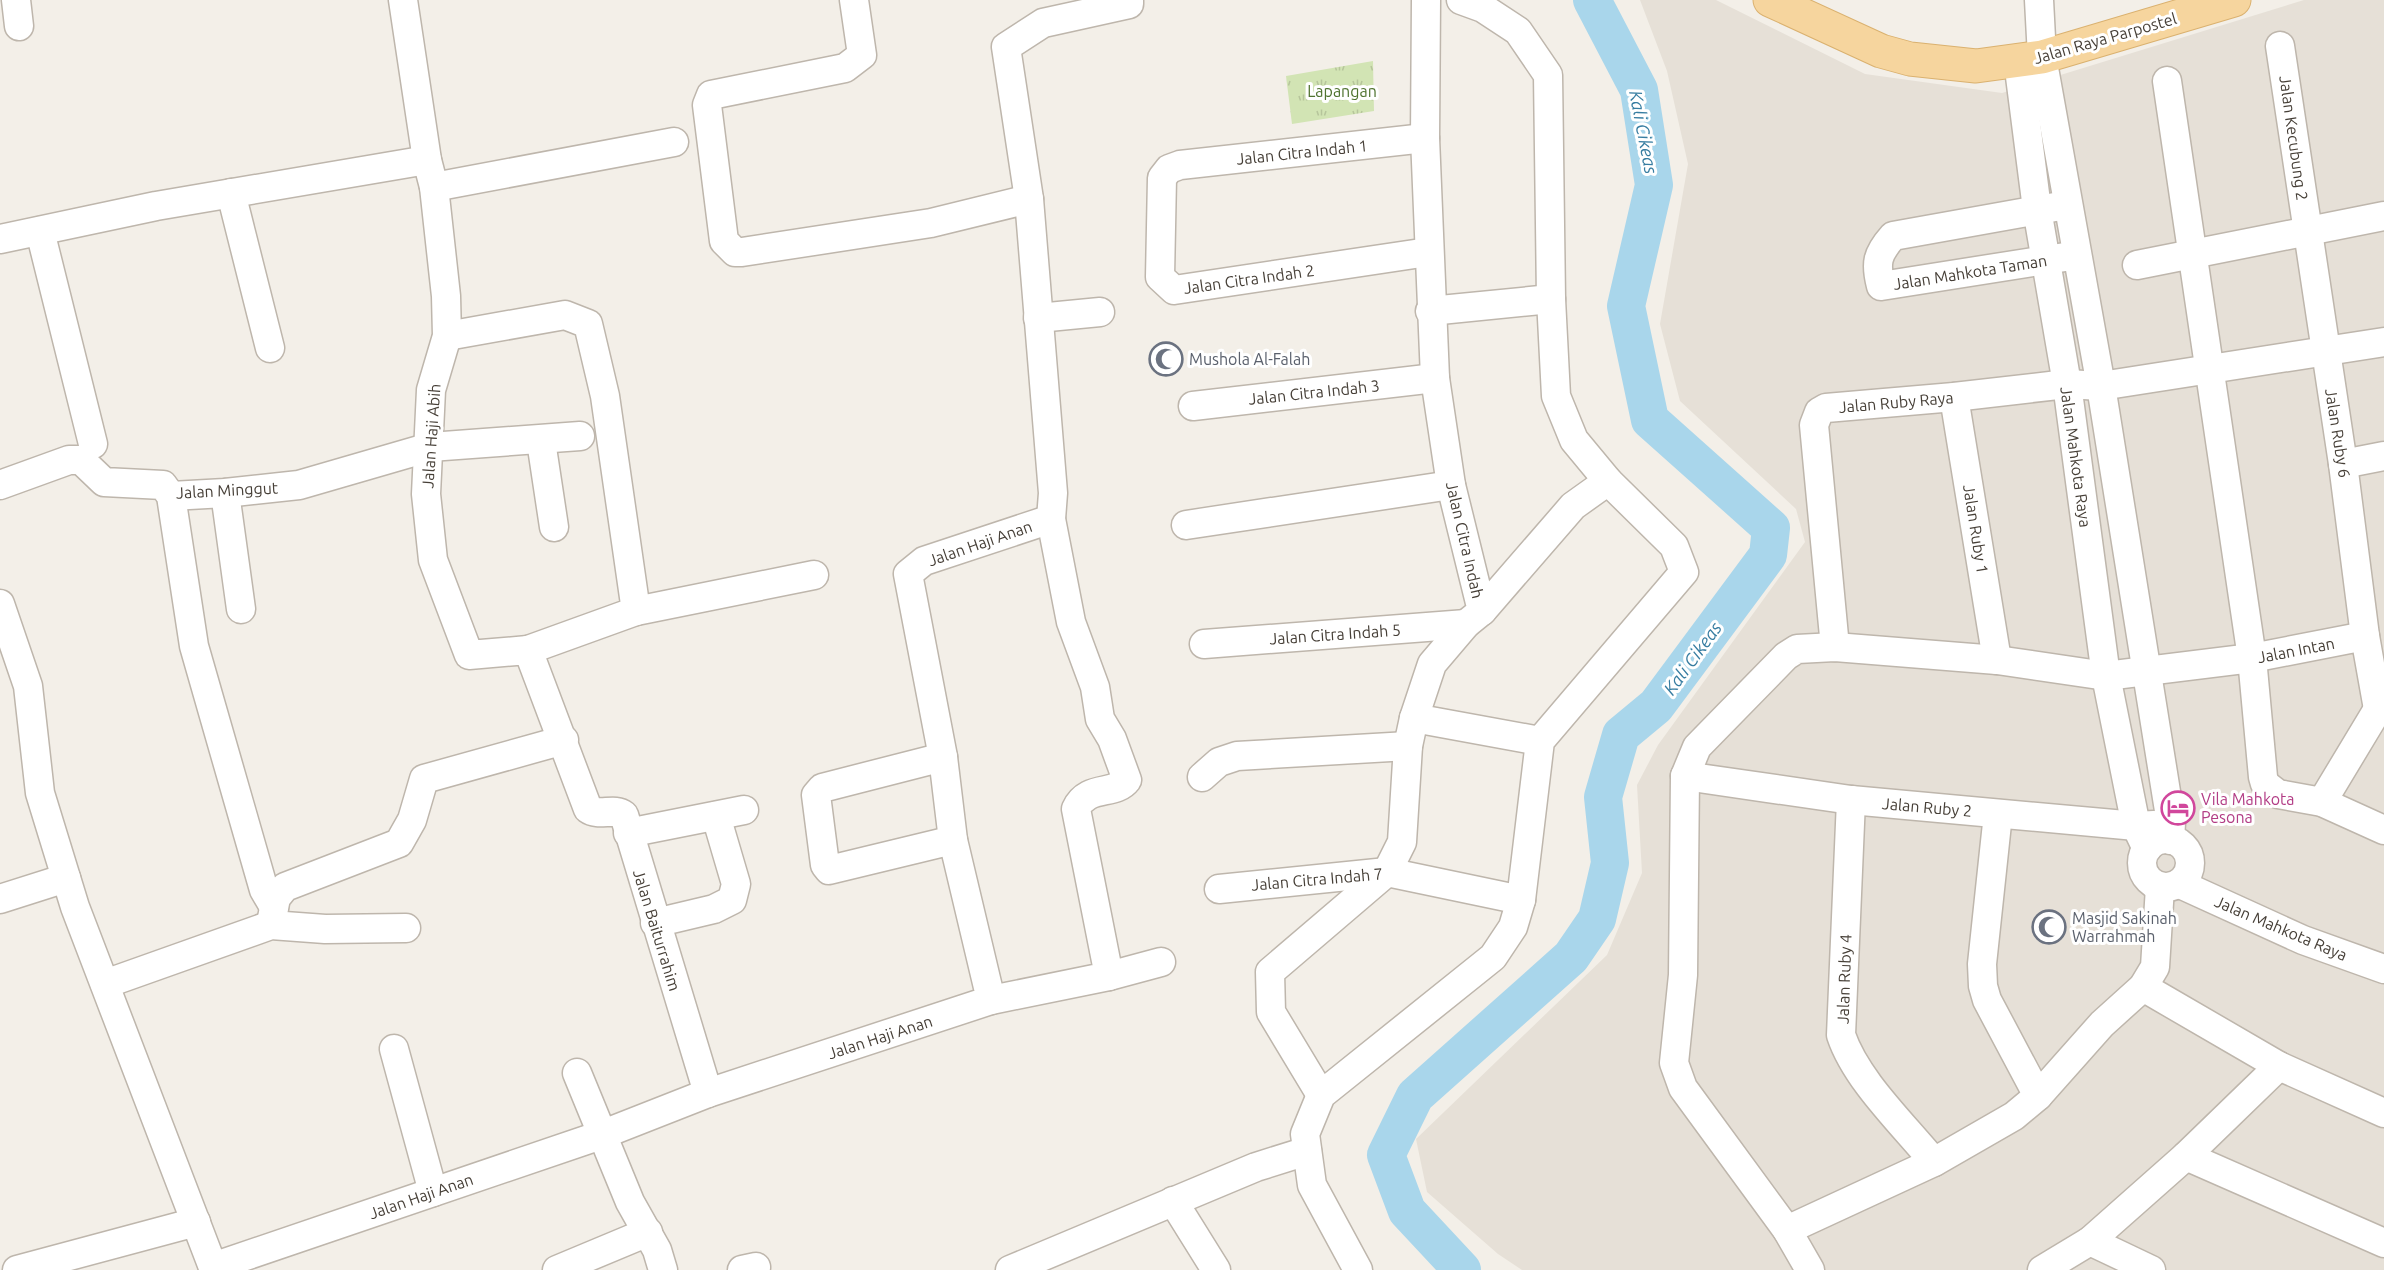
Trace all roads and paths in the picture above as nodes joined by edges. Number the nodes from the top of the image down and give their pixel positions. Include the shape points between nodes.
1 (403, 0) edge
2 (854, 0) edge
3 (1129, 0) edge
4 (1426, 0) edge
5 (1461, 0) edge
6 (1770, 0) edge
7 (2039, 0) edge
8 (2234, 0) edge
9 (2168, 10) edge
10 (2280, 46) dead end
11 (2030, 59) junction
12 (2167, 81) dead end
13 (1425, 138) junction
14 (674, 142) dead end
15 (427, 160) junction
16 (1180, 165) joint
17 (434, 187) junction
18 (231, 193) junction
19 (1029, 199) junction
20 (2069, 206) junction
21 (2037, 209) junction
22 (2384, 216) edge
23 (40, 231) junction
24 (2307, 231) junction
25 (0, 239) edge
26 (1428, 252) junction
27 (2190, 254) junction
28 (2078, 255) junction
29 (2045, 260) junction
30 (2137, 265) dead end
31 (1551, 299) junction
32 (1430, 311) junction
33 (1100, 312) dead end
34 (1038, 318) junction
35 (447, 336) junction
36 (2384, 342) edge
37 (270, 348) dead end
38 (2325, 352) junction
39 (2208, 370) junction
40 (1435, 378) junction
41 (2067, 384) junction
42 (2101, 386) junction
43 (1954, 398) junction
44 (1193, 406) dead end
45 (580, 436) dead end
46 (541, 441) junction
47 (93, 444) dead end
48 (430, 447) junction
49 (2384, 456) edge
50 (2343, 464) junction
51 (1608, 481) junction
52 (0, 485) edge
53 (1451, 485) junction
54 (225, 494) junction
55 (171, 496) junction
56 (1051, 519) junction
57 (1186, 525) dead end
58 (554, 527) dead end
59 (814, 575) dead end
60 (0, 604) edge
61 (241, 609) dead end
62 (636, 611) junction
63 (1474, 617) junction
64 (2365, 636) junction
65 (1204, 644) dead end
66 (1835, 647) junction
67 (528, 651) junction
68 (2252, 658) junction
69 (1997, 660) junction
70 (2146, 671) junction
71 (2106, 676) junction
72 (2381, 711) edge
73 (1414, 718) junction
74 (564, 740) junction
75 (1540, 741) junction
76 (1408, 746) junction
77 (944, 757) junction
78 (1685, 776) junction
79 (1202, 777) dead end
80 (1851, 800) junction
81 (2322, 802) junction
82 (744, 810) dead end
83 (1998, 814) junction
84 (716, 816) junction
85 (2384, 830) edge
86 (628, 833) junction
87 (2156, 834) junction
88 (953, 840) junction
89 (1388, 872) junction
90 (66, 878) junction
91 (2176, 882) junction
92 (1219, 889) dead end
93 (0, 899) edge
94 (1521, 900) junction
95 (272, 916) junction
96 (655, 923) junction
97 (406, 928) dead end
98 (2384, 954) edge
99 (1161, 962) dead end
100 (2384, 969) edge
101 (1109, 976) junction
102 (105, 984) junction
103 (2143, 987) junction
104 (991, 1000) junction
105 (394, 1049) dead end
106 (2279, 1066) junction
107 (577, 1073) dead end
108 (708, 1094) junction
109 (1321, 1095) junction
110 (2038, 1096) junction
111 (2384, 1113) edge
112 (601, 1135) junction
113 (1307, 1151) junction
114 (2186, 1156) junction
115 (1934, 1162) junction
116 (433, 1192) junction
117 (1173, 1201) junction
118 (196, 1222) junction
119 (1787, 1230) junction
120 (648, 1232) junction
121 (2090, 1241) junction
122 (2384, 1243) edge
123 (214, 1269) edge
124 (18, 1270) edge
125 (557, 1270) edge
126 (663, 1270) edge
127 (1010, 1270) edge
128 (1216, 1270) edge
129 (1358, 1270) edge
130 (1810, 1270) edge
131 (2042, 1270) edge
132 (2151, 1270) edge

1 - 15 street, Jalan Haji Abih
2 - 19 street via 862,55 845,68 711,95 707,105 724,241 730,248 742,252 919,225
3 - 19 street via 1130,4 1043,23 1006,47
4 - 13 street, Jalan Citra Indah
5 - 31 street via 1483,8 1518,31 1548,75
6 - 11 main road, Jalan Raya Parpostel via 1881,51 1910,59 1976,66
7 - 11 street
8 - 9 main road, Jalan Raya Parpostel
9 - 11 main road, Jalan Raya Parpostel
10 - 24 street, Jalan Kecubung 2
11 - 20 street
11 - 21 street, Jalan Mahkota Raya
12 - 27 street
13 - 16 street, Jalan Citra Indah 1
13 - 26 street, Jalan Citra Indah
14 - 17 street
15 - 17 street, Jalan Haji Abih
15 - 18 street
16 - 26 street, Jalan Citra Indah 2 via 1169,169 1162,178 1160,277 1174,290
17 - 35 street, Jalan Haji Abih
18 - 23 street
18 - 37 street
19 - 34 street
20 - 21 street, Jalan Mahkota Taman
20 - 28 street
21 - 29 street, Jalan Mahkota Raya
21 - 29 street, Jalan Mahkota Taman via 1893,236 1876,266 1881,286
22 - 24 street
23 - 25 street
23 - 47 street
24 - 27 street
24 - 38 street, Jalan Ruby 6
26 - 32 street, Jalan Citra Indah
27 - 30 street
27 - 39 street
28 - 29 street, Jalan Mahkota Taman
28 - 42 street
29 - 41 street, Jalan Mahkota Raya
31 - 32 street
31 - 51 street via 1556,396 1574,440
32 - 40 street, Jalan Citra Indah
33 - 34 street
34 - 56 street via 1053,494
35 - 48 street, Jalan Haji Abih via 431,390
35 - 62 street via 566,315 588,324 604,396
36 - 38 street, Jalan Ruby Raya
38 - 39 street, Jalan Ruby Raya
38 - 50 street, Jalan Ruby 6
39 - 42 street, Jalan Ruby Raya
39 - 68 street
40 - 44 street, Jalan Citra Indah 3
40 - 53 street, Jalan Citra Indah
41 - 42 street, Jalan Ruby Raya
41 - 43 street, Jalan Ruby Raya
41 - 71 street, Jalan Mahkota Raya
42 - 70 street
43 - 66 street, Jalan Ruby Raya via 1826,408 1815,418
43 - 69 street, Jalan Ruby 1
45 - 46 street, Jalan Minggut
46 - 48 street, Jalan Minggut
46 - 58 street
48 - 54 street, Jalan Minggut via 299,485
48 - 67 street, Jalan Haji Abih via 426,494 433,560 469,655
49 - 50 street
50 - 64 street, Jalan Ruby 6
51 - 63 street via 1573,506
51 - 75 street via 1674,546 1684,572
52 - 55 street, Jalan Minggut via 69,460 81,460 104,482 164,485
53 - 57 street
53 - 63 street, Jalan Citra Indah
54 - 55 street, Jalan Minggut
54 - 61 street
55 - 95 street via 198,665
56 - 77 street, Jalan Haji Anan via 924,561 908,574
56 - 101 street via 1076,639 1095,687 1100,719 1127,780 1087,796 1076,809
59 - 62 street
60 - 90 street via 28,686 40,793
62 - 67 street
63 - 65 street, Jalan Citra Indah 5
63 - 73 street, Jalan Citra Indah via 1432,664
64 - 68 street, Jalan Intan
64 - 72 street
66 - 69 street, Jalan Intan
66 - 78 street, Jalan Intan via 1797,650 1786,656 1696,747
67 - 74 street
68 - 70 street, Jalan Intan
68 - 81 street via 2265,784 2278,794
69 - 71 street, Jalan Intan
70 - 71 street, Jalan Intan
70 - 87 street
71 - 87 street, Jalan Mahkota Raya
72 - 81 street
73 - 75 street
73 - 76 street, Jalan Citra Indah
74 - 86 street, Jalan Baiturrahim via 588,808 594,812 621,812
74 - 95 street via 424,779 412,820 399,843 285,887 276,898
75 - 94 street
76 - 79 street via 1237,756 1219,762
76 - 89 street, Jalan Citra Indah via 1402,842
77 - 88 street, Jalan Haji Anan
77 - 88 street via 822,788 816,795 825,865 829,870
78 - 80 street, Jalan Ruby 2
78 - 119 street via 1683,975 1674,1063 1683,1088
80 - 83 street, Jalan Ruby 2
80 - 115 street, Jalan Ruby 4 via 1841,1035 1858,1070
81 - 85 street
82 - 84 street
83 - 87 street, Jalan Ruby 2
83 - 110 street via 1983,986
84 - 86 street
84 - 96 street via 736,884 732,900 714,909
86 - 96 street, Jalan Baiturrahim
87 - 91 street via 2185,848 2189,857
87 - 91 street via 2142,857 2145,876
88 - 104 street, Jalan Haji Anan
89 - 92 street, Jalan Citra Indah 7
89 - 94 street, Jalan Citra Indah 7
89 - 109 street, Jalan Citra Indah via 1270,972 1271,1011
90 - 93 street
90 - 102 street
91 - 98 street, Jalan Mahkota Raya
91 - 100 street, Jalan Mahkota Raya via 2303,940
91 - 103 street via 2155,967
94 - 109 street via 1513,927 1492,957
95 - 97 street via 325,929
95 - 102 street
96 - 108 street, Jalan Baiturrahim
99 - 101 street
101 - 104 street
102 - 118 street
103 - 106 street
103 - 110 street via 2102,1024
104 - 108 street, Jalan Haji Anan
105 - 116 street
106 - 111 street
106 - 114 street
107 - 112 street
108 - 112 street, Jalan Haji Anan
109 - 113 street via 1305,1134
110 - 115 street via 2014,1116
112 - 116 street, Jalan Haji Anan
112 - 120 street via 630,1202
113 - 117 street
113 - 129 street via 1312,1185
114 - 121 street
114 - 122 street
115 - 119 street
116 - 123 street, Jalan Haji Anan
117 - 127 street
117 - 128 street
118 - 123 street
118 - 124 street
119 - 130 street
120 - 125 street
120 - 126 street
121 - 131 street
121 - 132 street

